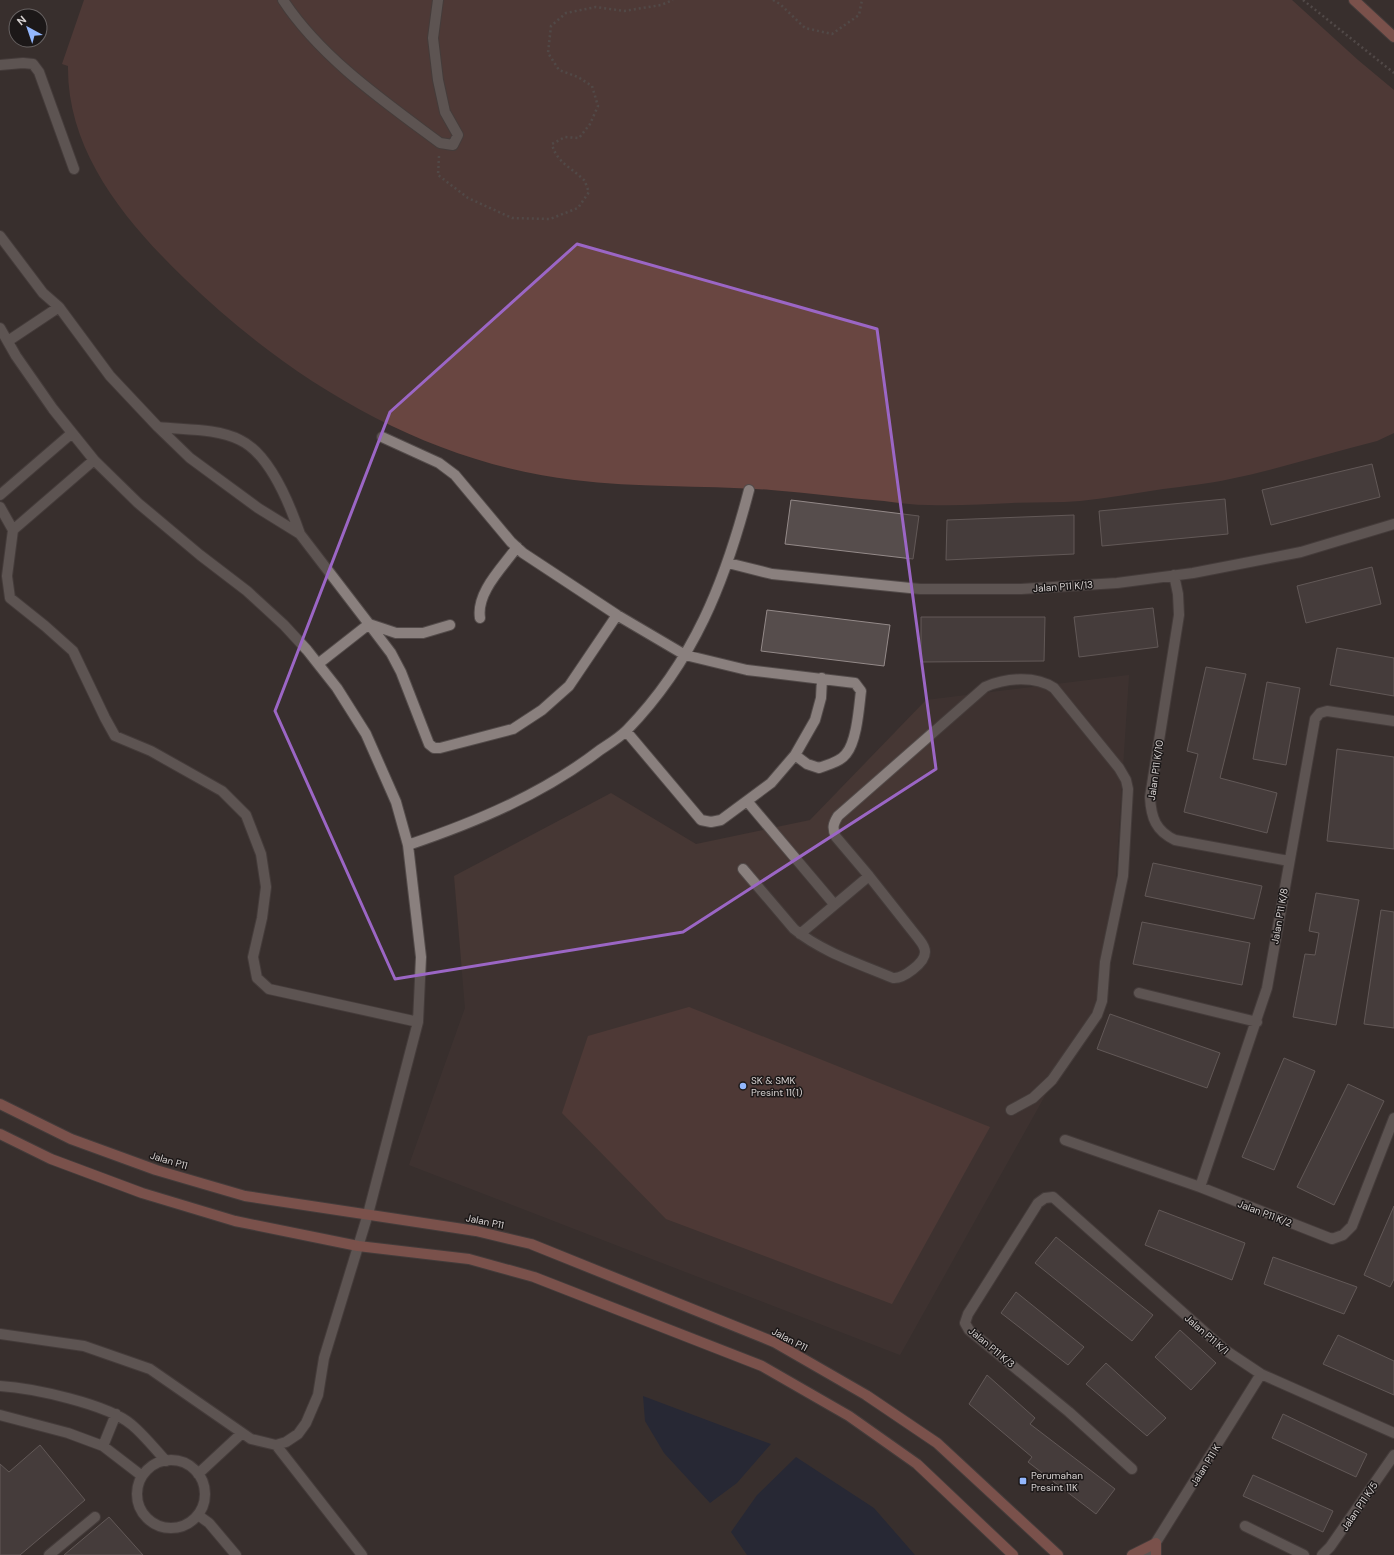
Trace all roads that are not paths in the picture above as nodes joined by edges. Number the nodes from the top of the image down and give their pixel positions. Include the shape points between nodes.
1 (282, 0) edge
2 (438, 0) edge
3 (1354, 0) edge
4 (1394, 37) edge
5 (0, 65) edge
6 (74, 169) dead end
7 (0, 236) edge
8 (59, 307) junction
9 (0, 328) edge
10 (8, 341) junction
11 (158, 427) junction
12 (72, 432) junction
13 (382, 437) dead end
14 (94, 460) junction
15 (749, 490) dead end
16 (0, 494) edge
17 (0, 507) edge
18 (1394, 524) edge
19 (13, 530) junction
20 (300, 534) junction
21 (517, 547) junction
22 (728, 563) junction
23 (1174, 575) junction
24 (617, 615) junction
25 (480, 618) dead end
26 (368, 624) junction
27 (450, 625) dead end
28 (686, 655) junction
29 (318, 664) junction
30 (822, 678) junction
31 (1394, 721) edge
32 (626, 731) junction
33 (795, 755) junction
34 (747, 801) junction
35 (408, 845) junction
36 (1289, 861) junction
37 (743, 869) dead end
38 (868, 876) junction
39 (834, 904) junction
40 (800, 934) junction
41 (1139, 993) dead end
42 (418, 1022) junction
43 (1257, 1022) junction
44 (0, 1104) edge
45 (1011, 1110) dead end
46 (1394, 1118) edge
47 (0, 1134) edge
48 (1065, 1140) dead end
49 (1200, 1188) junction
50 (1045, 1198) joint
51 (368, 1214) junction
52 (358, 1246) junction
53 (0, 1334) edge
54 (1261, 1374) junction
55 (0, 1386) edge
56 (116, 1414) junction
57 (0, 1415) edge
58 (1394, 1433) edge
59 (241, 1434) junction
60 (276, 1445) junction
61 (104, 1446) junction
62 (1394, 1455) edge
63 (166, 1460) junction
64 (1132, 1469) dead end
65 (198, 1474) junction
66 (142, 1476) junction
67 (198, 1515) junction
68 (95, 1517) dead end
69 (1245, 1526) dead end
70 (1156, 1543) junction
71 (49, 1555) edge
72 (236, 1555) edge
73 (362, 1555) edge
74 (1013, 1555) edge
75 (1058, 1555) edge
76 (1132, 1555) edge
77 (1148, 1555) edge
78 (1156, 1555) edge
79 (1304, 1555) edge
80 (1322, 1555) edge

1 - 2 street via 296,21 363,86 440,143 453,145 458,135 444,112 433,38
3 - 4 main road
5 - 6 street via 33,64 39,72
7 - 8 street via 43,293
8 - 10 street
8 - 11 street via 110,376
9 - 10 street
10 - 12 street via 53,409
11 - 20 street via 190,458 258,508
11 - 20 street via 219,433 241,440 267,464 274,475 292,509
12 - 14 street
12 - 16 street
13 - 21 street via 439,464 455,475
14 - 19 street
14 - 29 street via 138,503 247,591 284,625
15 - 22 street
17 - 19 street
18 - 23 street, Jalan P11 K/13 via 1301,552
19 - 42 street via 7,576 10,598 73,651 115,736 151,751 222,791 246,815 261,854 266,887 254,957 257,978 269,989
20 - 26 street
21 - 24 street
21 - 25 street via 480,603
22 - 23 street, Jalan P11 K/13 via 772,574 920,589 1028,589 1117,583
22 - 28 street via 705,621
23 - 36 street, Jalan P11 K/10 via 1178,594 1178,615 1150,797 1150,812 1155,826 1164,835 1175,840
24 - 26 street via 569,686 542,710 513,729 440,748 434,748 429,744 401,672 391,653
24 - 28 street
26 - 27 street via 396,633 423,633
26 - 29 street
28 - 30 street via 747,670
28 - 32 street
29 - 35 street via 337,688 366,734 396,802
30 - 33 street via 821,698 815,720
30 - 33 street via 856,683 859,686 861,690 855,733 846,754 833,763 819,768 807,764
31 - 36 street, Jalan P11 K/8 via 1327,711 1320,713 1315,719
32 - 34 street via 700,820 721,820
32 - 35 street via 587,761 537,792 466,825
33 - 34 street via 771,783
34 - 39 street
35 - 42 street via 421,956
36 - 43 street, Jalan P11 K/8 via 1267,988
37 - 40 street
38 - 39 street
38 - 40 street via 924,946 924,958 907,975 899,979 893,978 818,946
38 - 45 street via 836,837 833,824 838,816 985,687 1006,681 1037,679 1045,682 1054,688 1119,768 1128,789 1123,876 1105,962 1098,1015 1052,1080 1033,1098
39 - 40 street
41 - 43 street
42 - 51 street
43 - 49 street, Jalan P11 K/8
44 - 51 main road, Jalan P11 via 71,1139 156,1170 245,1196
46 - 49 street, Jalan P11 K/2 via 1352,1226 1343,1235 1332,1239
47 - 52 main road via 51,1160 142,1193 235,1221
48 - 49 street, Jalan P11 K/2
50 - 54 street, Jalan P11 K/1 via 1053,1197 1224,1350
50 - 64 street, Jalan P11 K/3 via 1038,1203 968,1314 966,1323 969,1330 1069,1412
51 - 52 street
51 - 75 main road, Jalan P11 via 476,1231 531,1244 774,1342 866,1395 937,1443
52 - 60 street via 324,1358 322,1377 313,1409 298,1434
52 - 74 main road via 469,1259 534,1277 754,1363 849,1416 917,1464
53 - 59 street via 84,1346 150,1369
54 - 58 street, Jalan P11 K/1
54 - 70 street, Jalan P11 K
55 - 56 street via 36,1391
56 - 61 street
56 - 63 street via 132,1424
57 - 61 street via 68,1433
59 - 60 street
59 - 65 street
60 - 73 street
61 - 66 street
62 - 80 street, Jalan P11 K/5
63 - 65 street via 184,1463
63 - 66 street via 156,1463
65 - 67 street via 205,1495
66 - 67 street via 137,1487 138,1504 146,1519 156,1525 178,1528
67 - 72 street via 209,1523
68 - 71 street
69 - 79 street
70 - 76 main road
70 - 77 street, Jalan P11 K
70 - 78 main road

